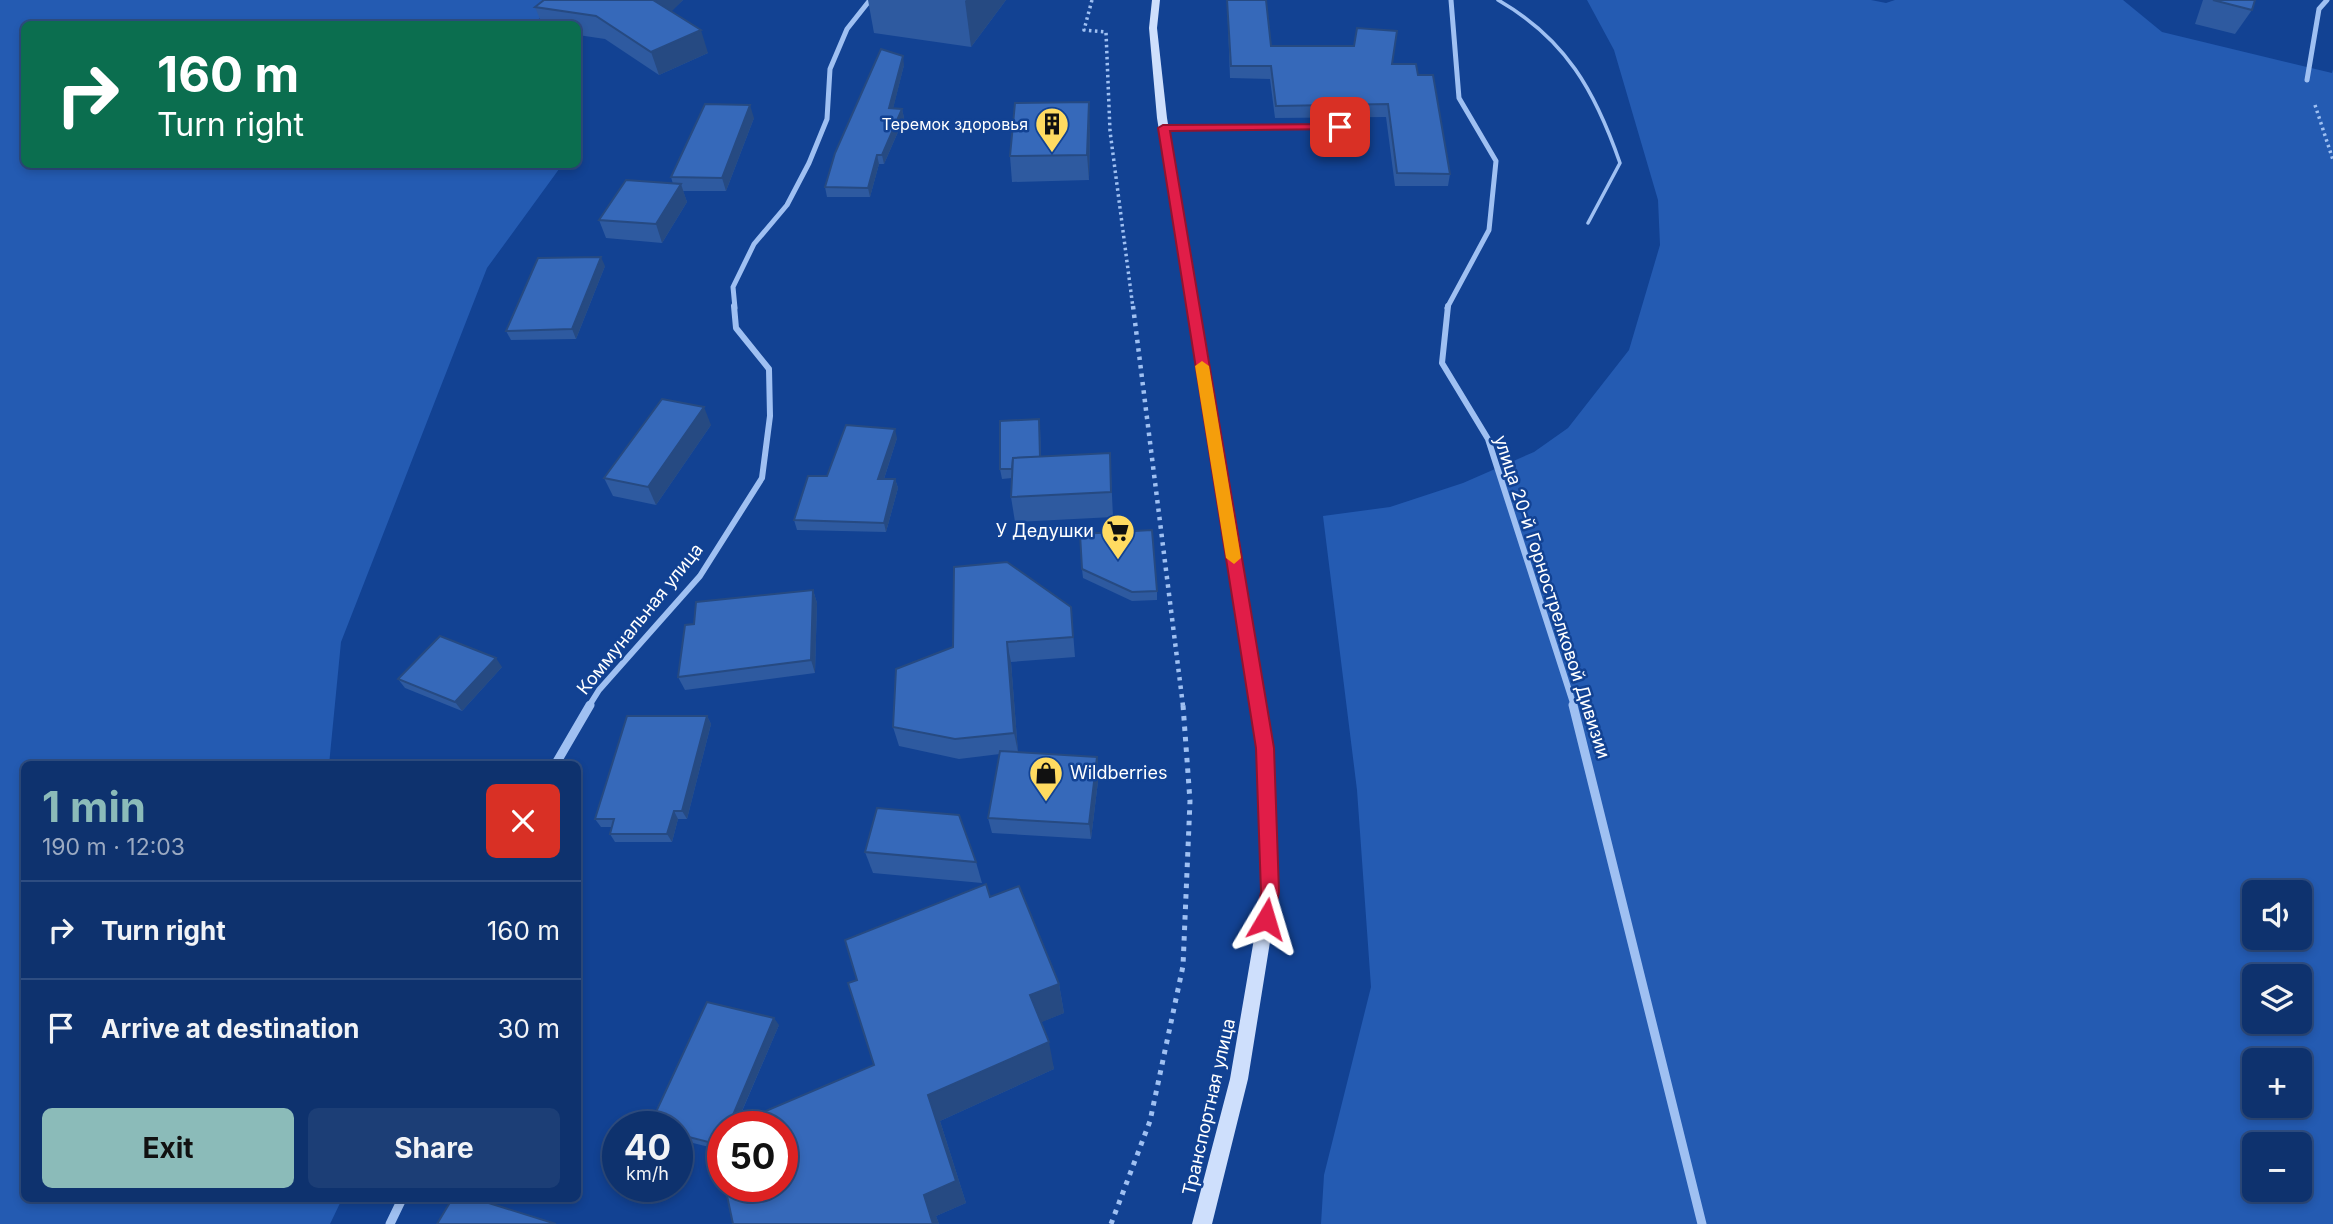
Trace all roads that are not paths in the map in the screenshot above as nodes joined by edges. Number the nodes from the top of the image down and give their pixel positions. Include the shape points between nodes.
1 (870, 0) edge
2 (1156, 0) edge
3 (1451, 0) edge
4 (1498, 0) edge
5 (2327, 0) edge
6 (2307, 79) road end
7 (1340, 127) dead end
8 (1163, 128) junction
9 (1588, 223) dead end
10 (557, 761) edge
11 (401, 1202) edge
12 (390, 1224) edge
13 (1202, 1224) edge
14 (1702, 1224) edge

1 - 10 street, Коммунальная улица via 847,29 830,69 827,120 809,163 787,205 754,244 733,287 736,328 769,369 771,416 762,478 700,576 599,690
2 - 8 main road, Транспортная улица via 1153,28
3 - 14 street, улица 20-й Горнострелковой Дивизии via 1459,98 1496,161 1489,230 1448,302 1442,363 1488,439 1577,716
4 - 9 lane via 1522,12 1562,48 1604,113 1620,163
5 - 6 street via 2319,9
7 - 8 lane
8 - 13 main road, Транспортная улица via 1266,774 1270,892 1239,1079
11 - 12 street

